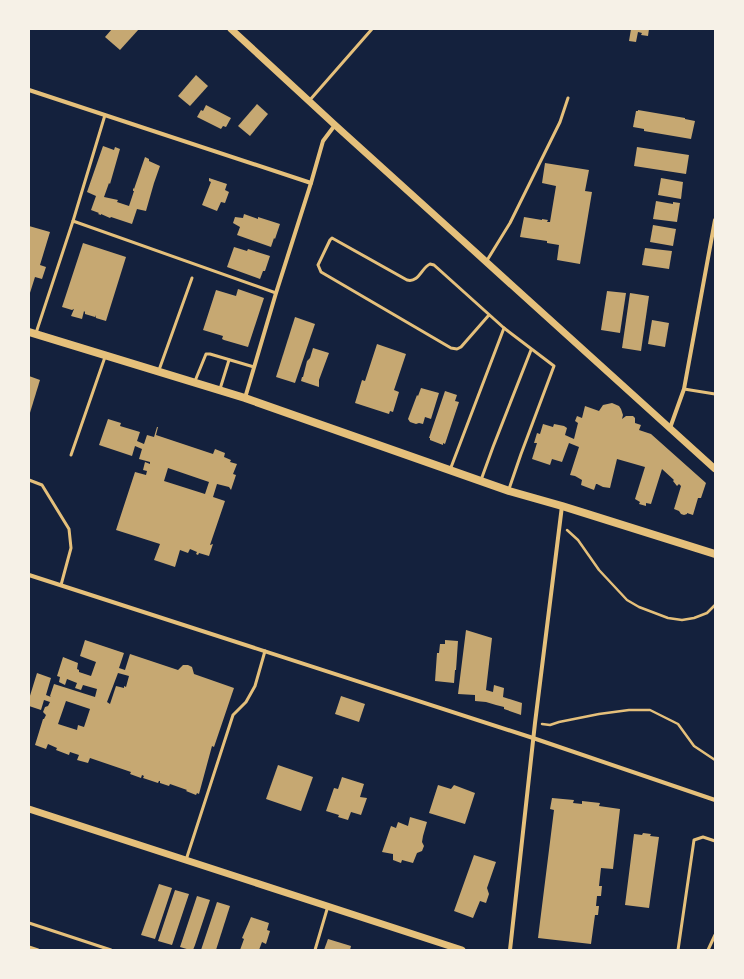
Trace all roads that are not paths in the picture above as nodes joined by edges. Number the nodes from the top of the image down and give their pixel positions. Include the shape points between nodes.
1 (231, 29) edge
2 (372, 29) edge
3 (29, 90) edge
4 (568, 98) dead end
5 (309, 101) junction
6 (105, 115) junction
7 (335, 125) junction
8 (311, 183) junction
9 (715, 220) edge
10 (73, 221) junction
11 (486, 262) junction
12 (192, 278) dead end
13 (276, 293) junction
14 (489, 314) junction
15 (504, 328) junction
16 (32, 333) edge
17 (531, 350) junction
18 (106, 355) junction
19 (229, 360) junction
20 (254, 367) junction
21 (158, 372) junction
22 (194, 383) junction
23 (684, 388) junction
24 (219, 390) junction
25 (715, 394) edge
26 (245, 398) junction
27 (670, 428) junction
28 (71, 455) dead end
29 (715, 468) edge
30 (450, 470) junction
31 (29, 480) edge
32 (481, 481) junction
33 (508, 491) junction
34 (562, 506) junction
35 (715, 554) edge
36 (29, 575) edge
37 (61, 585) junction
38 (265, 651) junction
39 (533, 738) junction
40 (715, 800) edge
41 (29, 809) edge
42 (715, 841) edge
43 (186, 860) junction
44 (328, 906) junction
45 (29, 923) edge
46 (715, 934) edge
47 (29, 947) edge
48 (38, 950) edge
49 (110, 950) edge
50 (315, 950) edge
51 (462, 950) edge
52 (510, 950) edge
53 (678, 950) edge
54 (708, 950) edge

1 - 5 street
2 - 5 lane
3 - 6 street
4 - 11 lane via 560,122 527,190
5 - 7 street
6 - 8 street
6 - 10 lane
7 - 8 street via 323,141
7 - 11 street
8 - 13 street
9 - 23 street
10 - 13 lane
10 - 16 lane
11 - 27 street
12 - 21 lane
13 - 20 street
14 - 14 lane via 434,265 427,265 415,280 407,280 332,238 318,265 321,272 451,348 461,347
14 - 15 lane
15 - 17 lane
15 - 30 lane
16 - 18 main road
17 - 32 lane
17 - 33 lane via 554,366
18 - 21 main road
18 - 28 lane
19 - 20 lane
19 - 22 lane via 206,354
19 - 24 lane
20 - 26 street
21 - 22 main road
22 - 24 main road
23 - 25 lane
23 - 27 street
24 - 26 main road
26 - 30 main road
27 - 29 street
30 - 32 main road
31 - 37 lane via 42,484 70,529 71,548
32 - 33 main road
33 - 34 main road
34 - 35 main road
34 - 39 street
36 - 37 street
37 - 38 street
38 - 39 street
38 - 43 lane via 254,686 246,702 234,715
39 - 40 street
39 - 52 street
41 - 43 street
42 - 53 lane via 703,837 694,840
43 - 44 street
44 - 50 lane
44 - 51 street
45 - 49 lane
46 - 54 lane
47 - 48 lane

